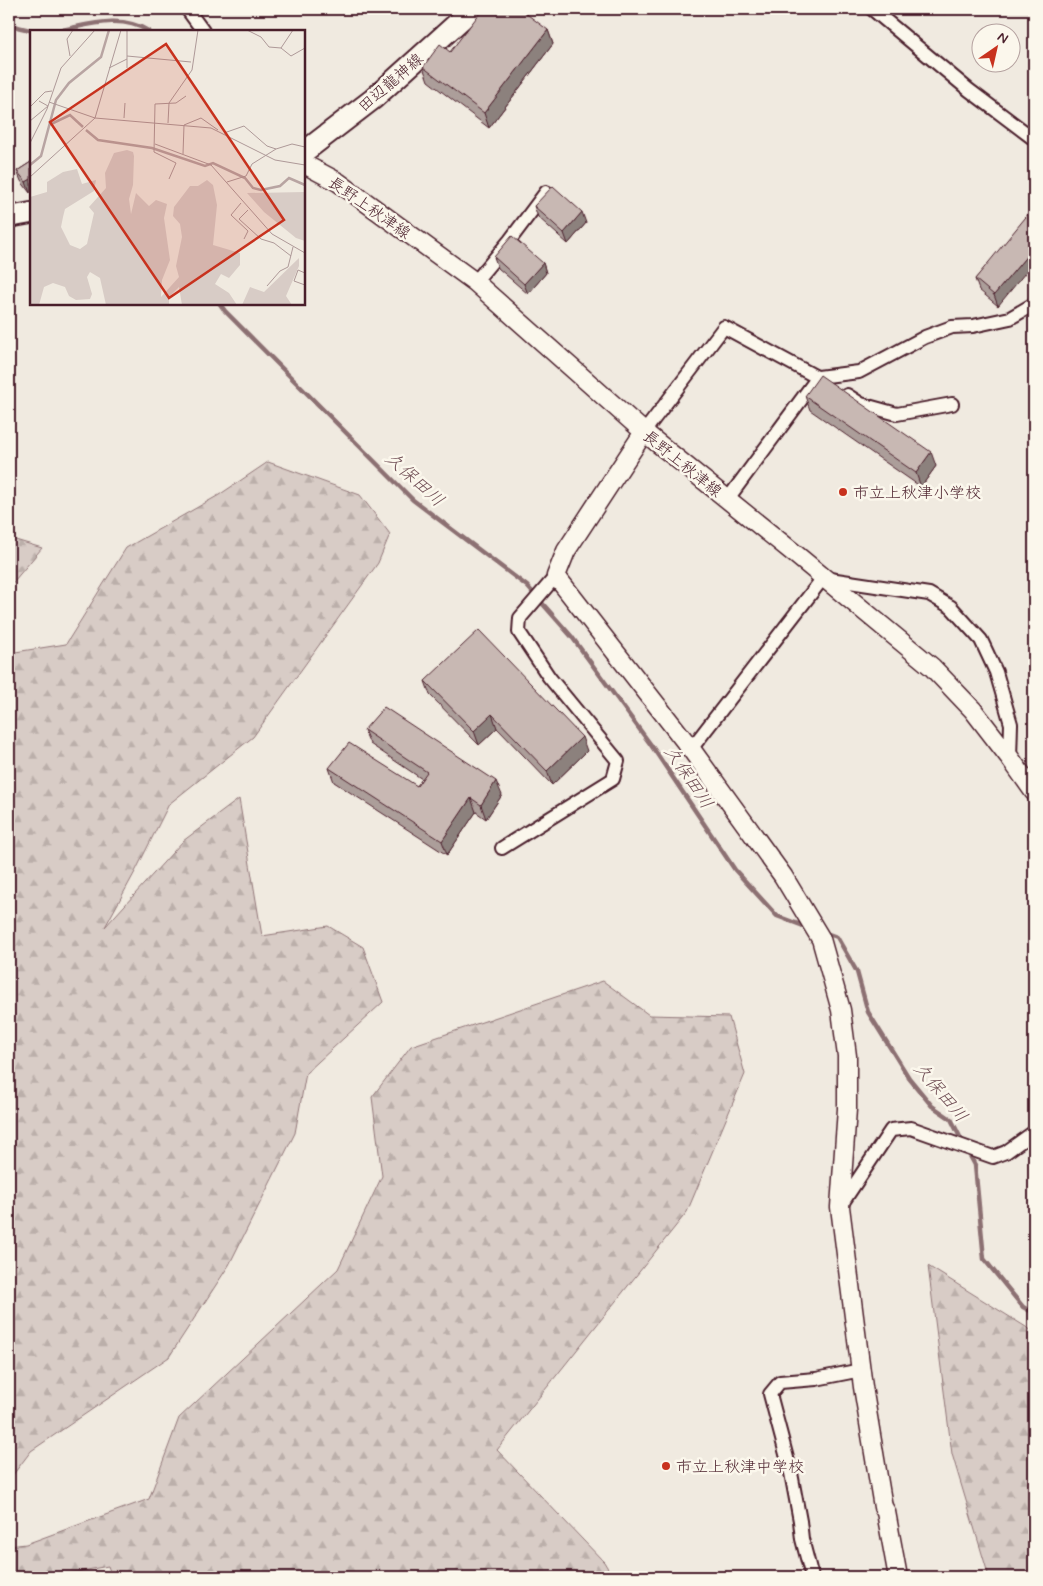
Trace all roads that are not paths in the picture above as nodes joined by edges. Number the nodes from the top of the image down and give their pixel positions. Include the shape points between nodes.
1 (187, 9) edge
2 (473, 9) edge
3 (872, 9) edge
4 (202, 30) edge
5 (1034, 139) edge
6 (305, 151) edge
7 (305, 165) edge
8 (546, 192) edge
9 (30, 213) edge
10 (9, 217) edge
11 (475, 282) junction
12 (1034, 304) edge
13 (818, 378) junction
14 (952, 404) dead end
15 (644, 432) junction
16 (727, 500) junction
17 (556, 576) junction
18 (823, 578) junction
19 (691, 749) junction
20 (1010, 758) junction
21 (1034, 792) edge
22 (502, 848) dead end
23 (1034, 1132) edge
24 (840, 1207) junction
25 (861, 1370) junction
26 (812, 1577) edge
27 (898, 1577) edge

1 - 4 street
2 - 6 main road, 田辺龍神線 via 373,99
3 - 5 street
7 - 11 street, 長野上秋津線 via 338,182
8 - 11 street
9 - 10 main road
11 - 15 street, 長野上秋津線
12 - 13 street via 1010,318 952,327 925,337 860,372
13 - 14 street via 861,404 896,414
13 - 15 street via 724,327
13 - 16 street
15 - 16 street, 長野上秋津線
15 - 17 street via 566,551
16 - 18 street, 長野上秋津線
17 - 19 street
17 - 22 street via 520,618 519,632 549,677 618,761 613,779
18 - 19 street
18 - 20 street, 長野上秋津線 via 932,667 973,710
18 - 20 street via 929,594 951,607 981,640 996,672 1011,724
19 - 24 street via 783,876 821,939 840,1010 846,1056 847,1109
20 - 21 street, 長野上秋津線
23 - 24 street via 993,1157 911,1128 891,1130
24 - 25 street
25 - 26 street via 780,1382 770,1394 791,1473
25 - 27 street

